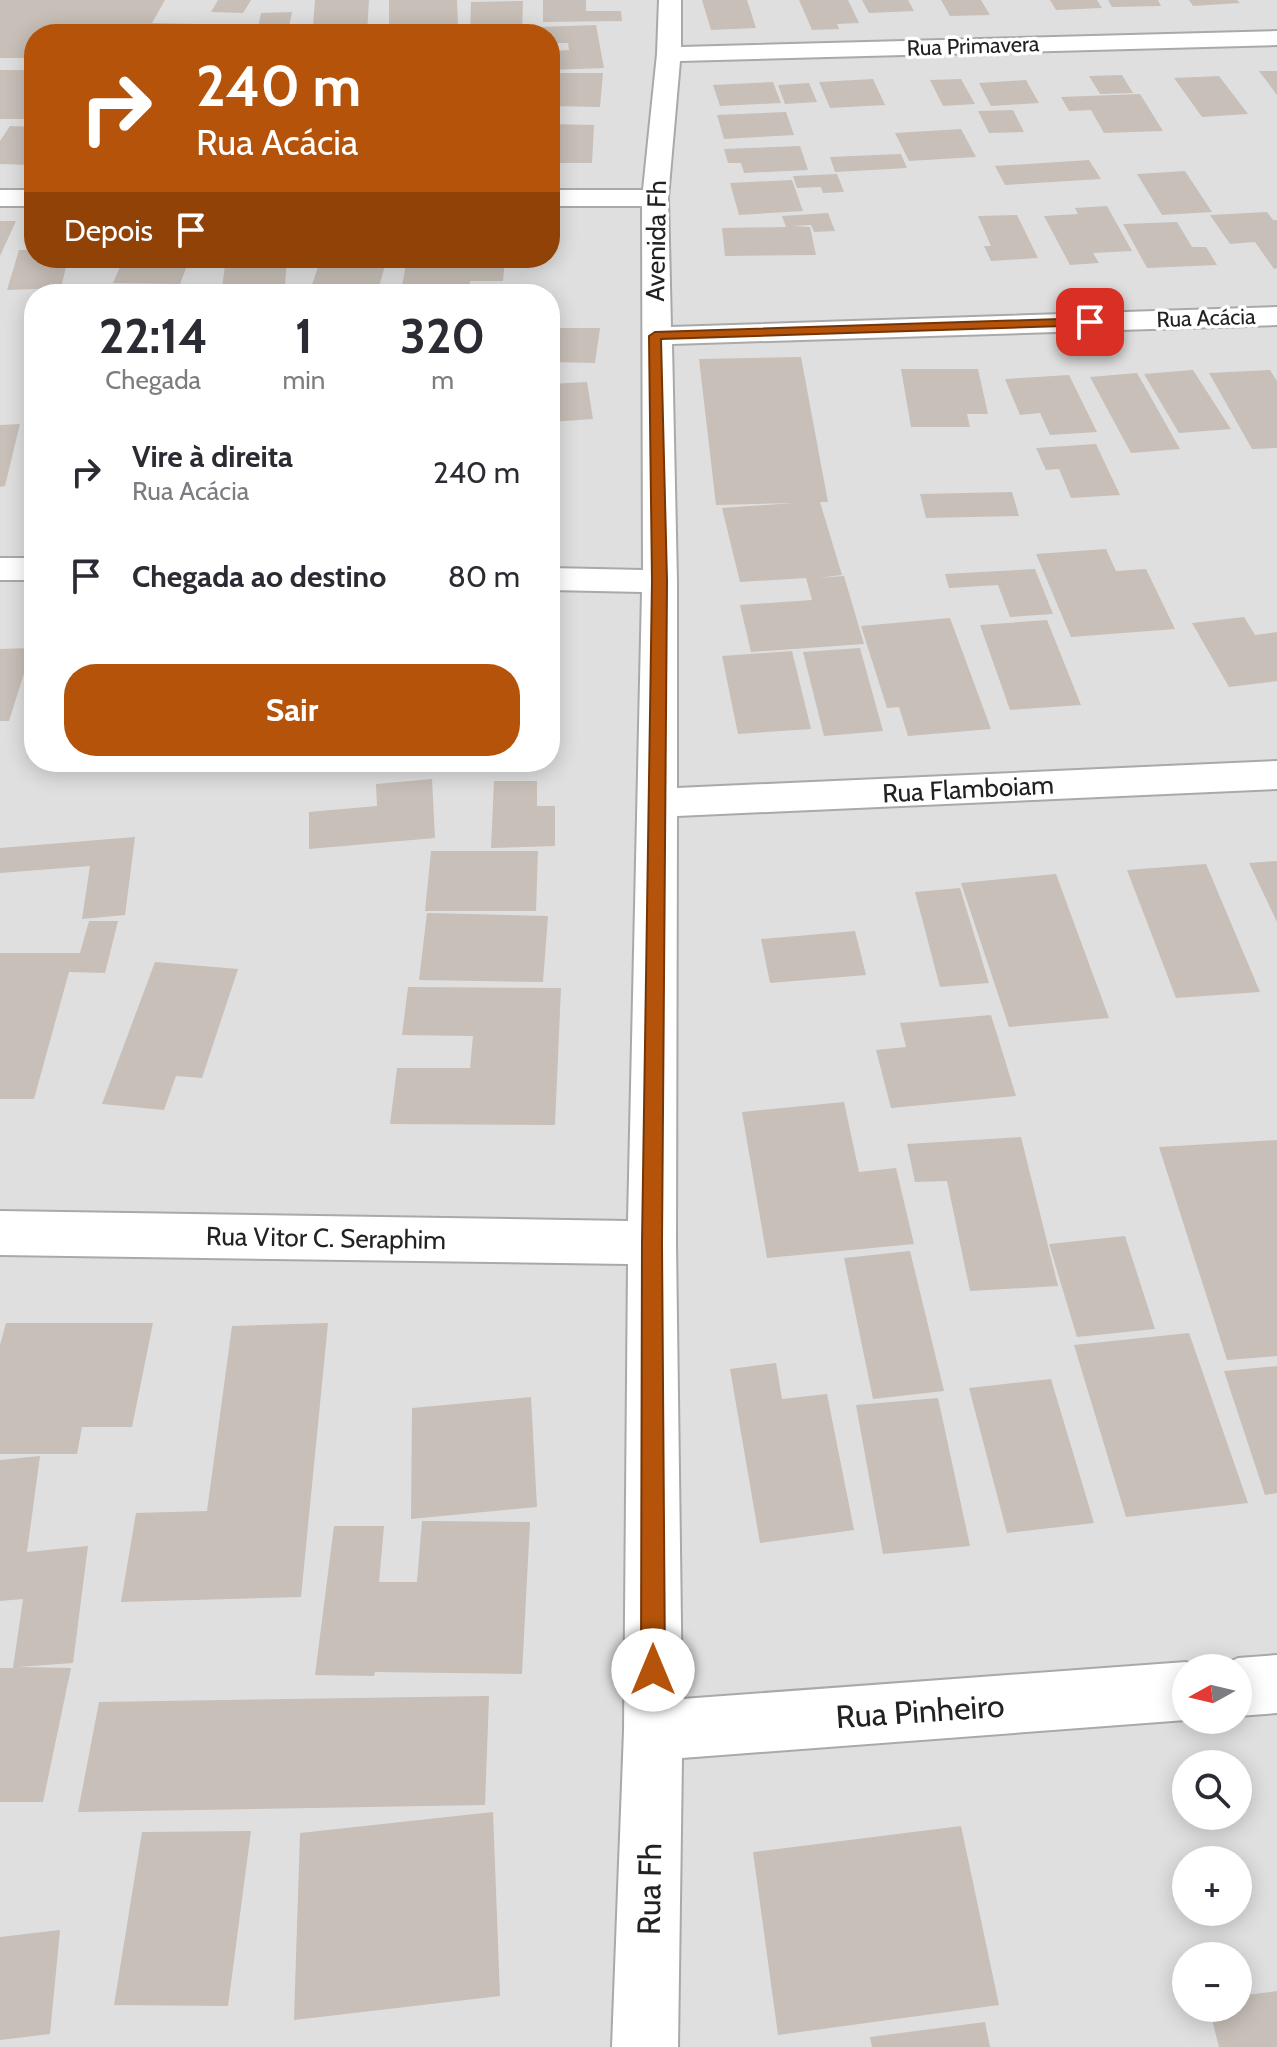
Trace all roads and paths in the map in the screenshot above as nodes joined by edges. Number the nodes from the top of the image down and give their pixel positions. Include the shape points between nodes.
1 (670, 0) edge
2 (1277, 38) edge
3 (669, 54) junction
4 (0, 198) edge
5 (24, 198) edge
6 (560, 198) edge
7 (655, 198) junction
8 (1277, 316) edge
9 (655, 336) junction
10 (0, 569) edge
11 (24, 569) edge
12 (560, 579) edge
13 (660, 581) junction
14 (1277, 775) edge
15 (658, 803) junction
16 (0, 1233) edge
17 (652, 1243) junction
18 (1277, 1684) edge
19 (1252, 1686) edge
20 (1172, 1692) edge
21 (653, 1731) junction
22 (645, 2047) edge

1 - 3 street, Avenida Fh
2 - 3 street, Rua Primavera
3 - 7 street, Avenida Fh
4 - 5 street
6 - 7 street
7 - 9 street, Avenida Fh
8 - 9 street, Rua Acácia
9 - 13 street, Avenida Fh
10 - 11 street
12 - 13 street
13 - 15 street, Avenida Fh
14 - 15 street, Rua Flamboiam
15 - 17 street, Avenida Fh
16 - 17 street, Rua Vitor C. Seraphim
17 - 21 street, Avenida Fh
18 - 19 street
20 - 21 street, Rua Pinheiro
21 - 22 street, Rua Fh

